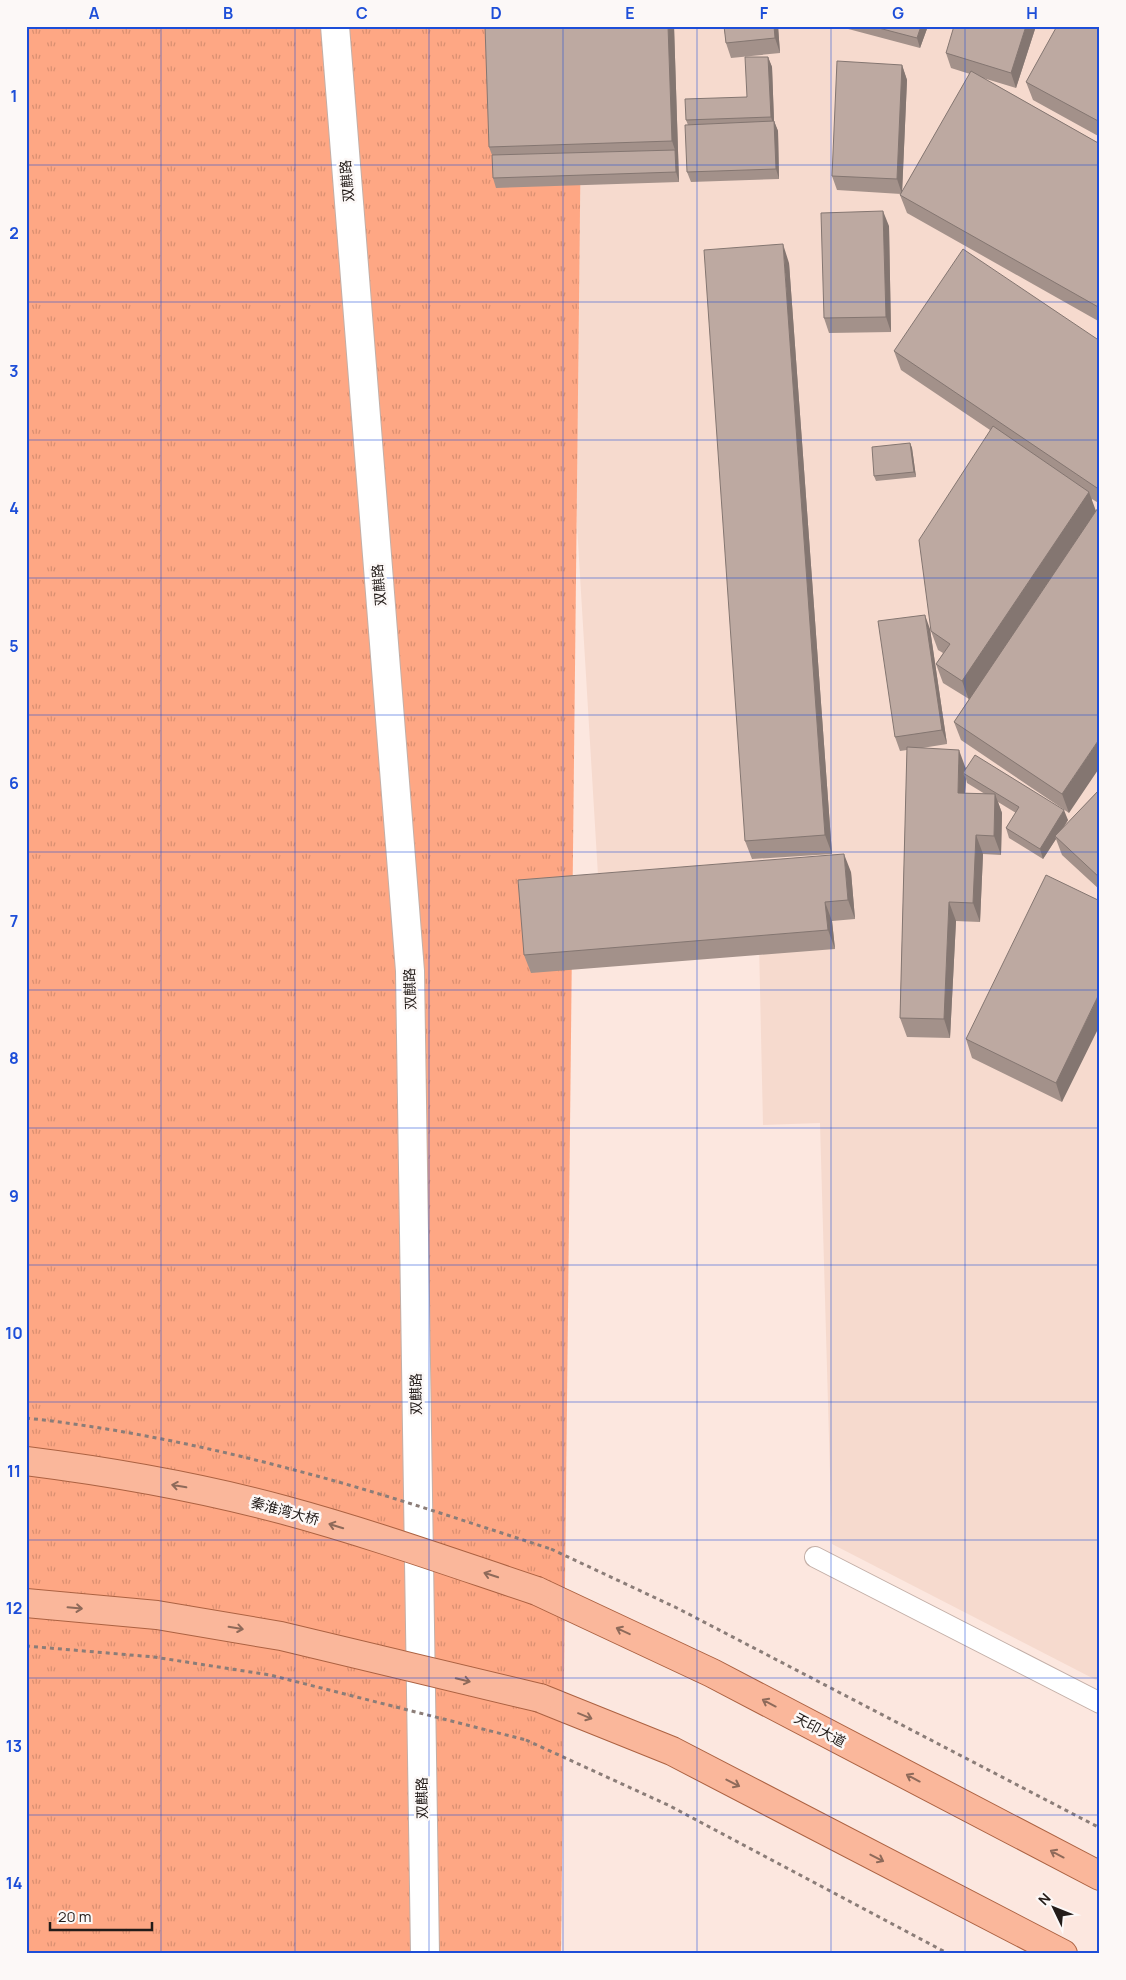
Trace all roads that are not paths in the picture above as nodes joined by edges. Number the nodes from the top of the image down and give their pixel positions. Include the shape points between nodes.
1 (335, 26) edge
2 (26, 1461) edge
3 (815, 1557) dead end
4 (537, 1591) joint
5 (26, 1603) edge
6 (1100, 1703) edge
7 (1100, 1876) edge
8 (424, 1954) edge
9 (1062, 1954) edge

1 - 8 street, 双麒路 via 410,971
4 -> 2 main road, 秦淮湾大桥, bridge via 284,1510 195,1488
3 - 6 lane
7 -> 4 main road, 天印大道 via 712,1673
5 -> 9 main road, bridge via 157,1615 281,1636 540,1698 672,1751

